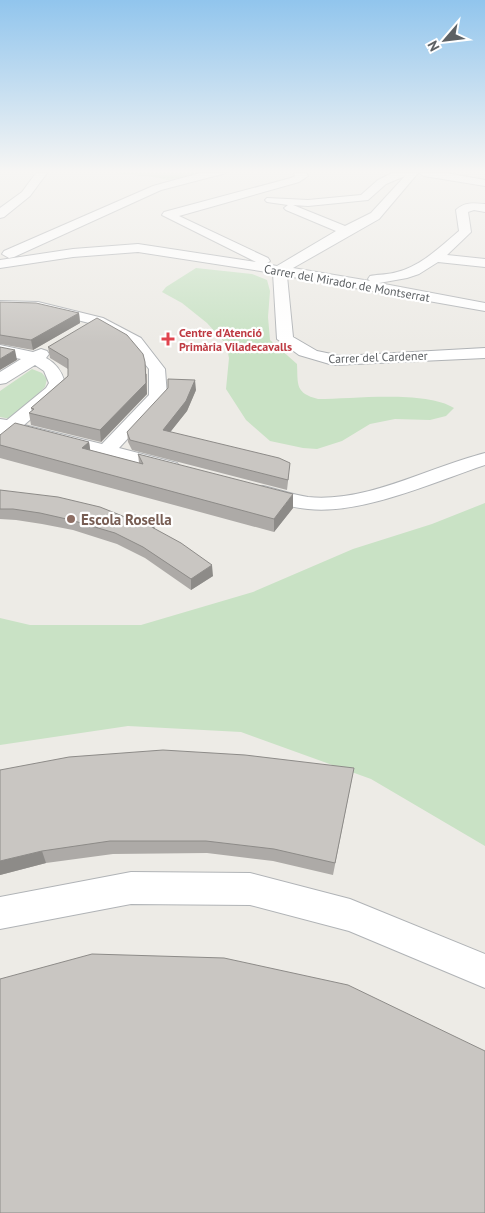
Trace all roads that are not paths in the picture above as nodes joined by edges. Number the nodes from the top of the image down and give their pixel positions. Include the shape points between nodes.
1 (62, 230) edge
2 (198, 230) edge
3 (343, 230) edge
4 (349, 230) edge
5 (469, 230) edge
6 (346, 231) junction
7 (0, 257) edge
8 (436, 258) junction
9 (485, 263) edge
10 (0, 264) edge
11 (280, 270) junction
12 (335, 279) junction
13 (0, 305) edge
14 (485, 307) edge
15 (98, 321) junction
16 (82, 330) edge
17 (58, 344) edge
18 (0, 350) edge
19 (485, 354) edge
20 (35, 358) junction
21 (0, 378) edge
22 (4, 429) edge
23 (106, 451) junction
24 (485, 458) edge
25 (192, 473) edge
26 (250, 488) edge
27 (0, 913) edge
28 (485, 971) edge

1 - 7 street
2 - 11 street
3 - 6 street
4 - 6 street
5 - 8 street via 470,233
6 - 11 street
8 - 9 street
8 - 12 street via 402,277
10 - 11 street, Carrer del Mirador de Montserrat via 138,248
11 - 12 street, Carrer del Mirador de Montserrat
11 - 19 street, Carrer del Cardener via 286,339 305,354 325,360 341,360
12 - 14 street, Carrer del Mirador de Montserrat
13 - 15 street via 38,306
15 - 16 street
15 - 23 street via 135,341 157,369 158,396
17 - 20 street
18 - 20 street
20 - 21 street
20 - 22 street via 52,369 57,382 54,390
22 - 23 street
23 - 25 street
24 - 26 street via 362,499 332,503 307,503
27 - 28 street via 131,888 250,889 350,915

